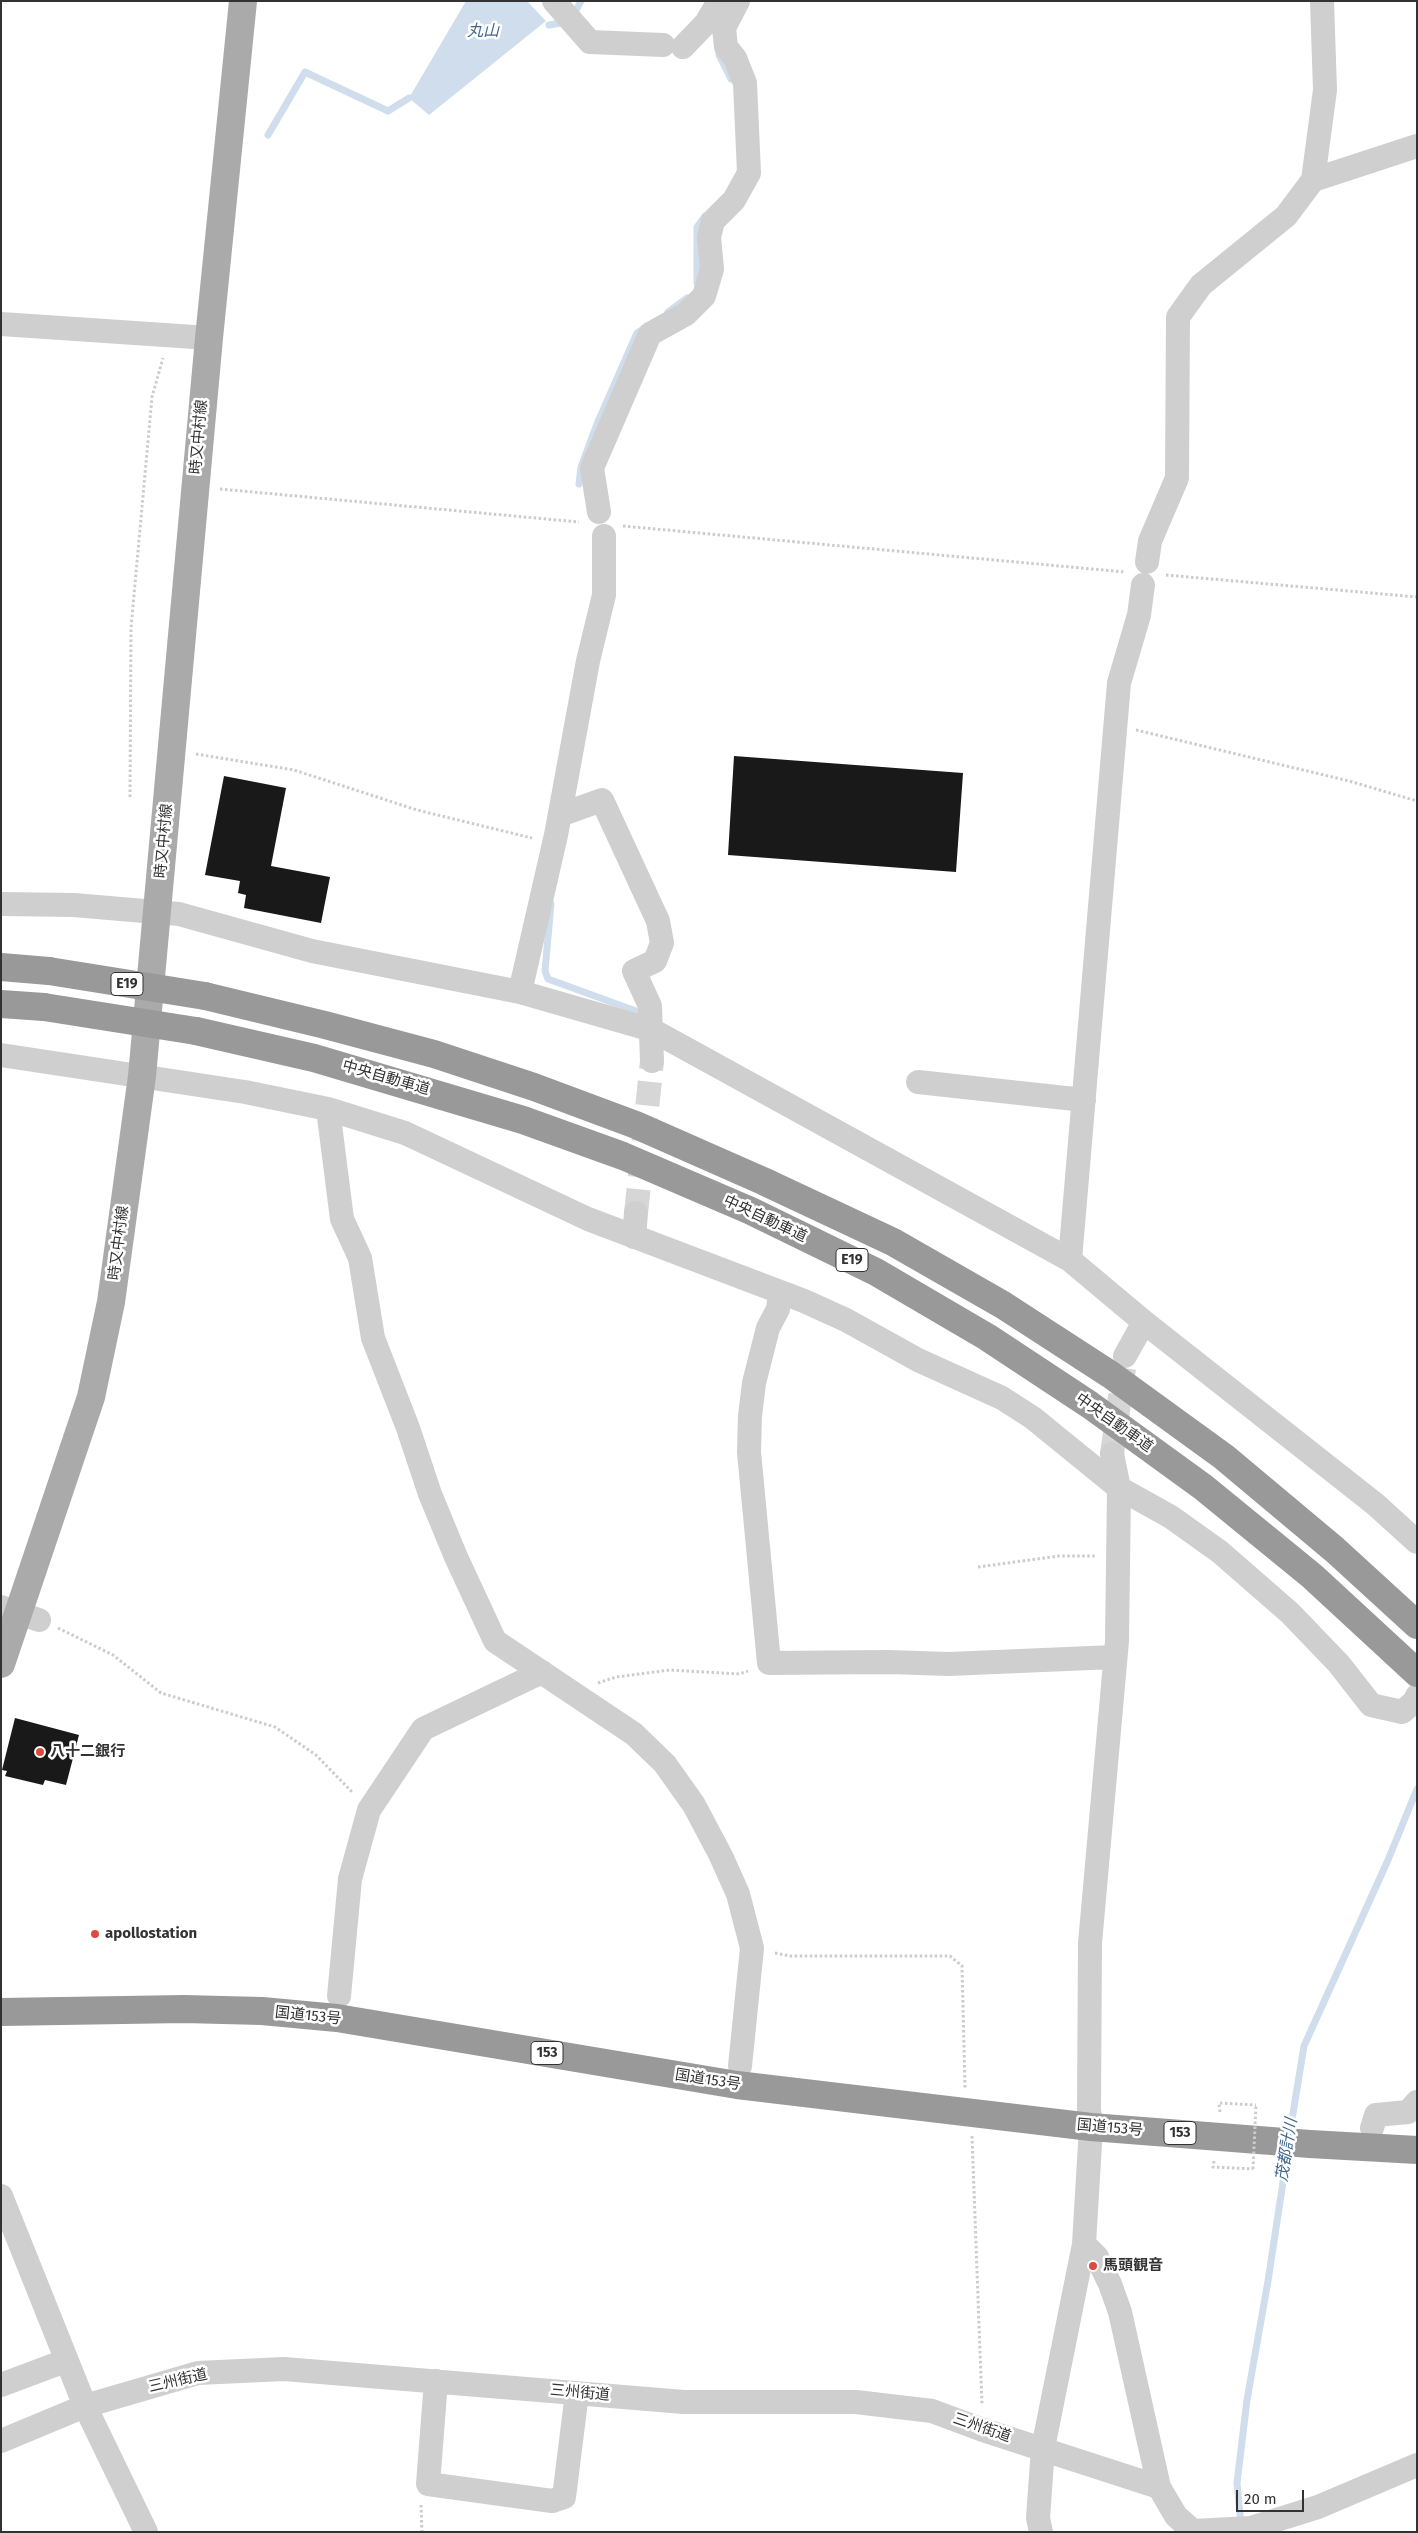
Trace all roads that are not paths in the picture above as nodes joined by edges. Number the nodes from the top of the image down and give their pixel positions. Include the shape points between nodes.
1 (243, 1) edge
2 (554, 1) edge
3 (720, 1) edge
4 (738, 1) edge
5 (1322, 1) edge
6 (1417, 146) edge
7 (1313, 180) junction
8 (1, 324) edge
9 (209, 338) junction
10 (591, 517) road end
11 (613, 531) road end
12 (560, 815) junction
13 (1, 904) edge
14 (158, 911) junction
15 (1, 967) edge
16 (520, 992) junction
17 (1, 1004) edge
18 (652, 1030) junction
19 (1, 1055) edge
20 (652, 1061) tunnel mouth
21 (142, 1076) junction
22 (918, 1082) dead end
23 (1084, 1100) junction
24 (328, 1109) junction
25 (636, 1213) tunnel mouth
26 (634, 1237) junction
27 (1070, 1260) junction
28 (780, 1293) junction
29 (1144, 1322) junction
30 (1125, 1356) tunnel mouth
31 (1112, 1454) tunnel mouth
32 (1119, 1488) junction
33 (1417, 1542) edge
34 (20, 1613) edge
35 (1417, 1625) edge
36 (1114, 1657) junction
37 (1, 1664) edge
38 (542, 1672) junction
39 (1416, 1679) edge
40 (339, 1996) dead end
41 (1, 2012) edge
42 (740, 2066) dead end
43 (1417, 2102) edge
44 (1091, 2126) junction
45 (1372, 2128) dead end
46 (1417, 2150) edge
47 (1, 2196) edge
48 (1084, 2244) junction
49 (65, 2361) junction
50 (436, 2381) junction
51 (1, 2385) edge
52 (577, 2393) junction
53 (84, 2406) junction
54 (1, 2441) edge
55 (1043, 2448) junction
56 (1417, 2465) edge
57 (1159, 2487) junction
58 (146, 2532) edge
59 (1041, 2532) edge

1 - 9 main road, 時又中村線
2 - 3 street via 590,42 673,46 706,23
4 - 10 street via 724,28 726,47 735,58 745,83 749,173 734,200 714,221 709,237 712,269 704,296 686,314 650,334 592,468
5 - 7 street via 1325,90
6 - 7 street
7 - 23 street via 1286,216 1201,285 1178,317 1177,478 1150,541 1138,614 1119,683
8 - 9 street
9 - 14 main road, 時又中村線
11 - 12 street via 604,595 588,660
12 - 16 street
12 - 18 street via 602,800 658,921 662,943 655,961 634,971 650,1006
13 - 14 street
14 - 16 street via 312,951
14 - 21 main road, 時又中村線
15 - 35 highway, E19, bridge via 49,971 205,996 434,1054 645,1129 763,1181 893,1242 1094,1365 1224,1457 1335,1550
16 - 18 street
17 - 39 highway, 中央自動車道 / E19, bridge via 44,1007 196,1031 314,1058 524,1120 624,1156 751,1211 876,1272 987,1336 1090,1405 1203,1487 1312,1576
18 - 20 street
18 - 27 street
19 - 21 street
21 - 24 street
21 - 34 main road, 時又中村線 via 111,1302 91,1397
22 - 23 street
23 - 27 street
24 - 26 street via 405,1133 588,1219
24 - 38 street via 342,1219 360,1258 373,1338 430,1494 495,1641
25 - 26 street
26 - 28 street
27 - 29 street
28 - 32 street via 846,1320 918,1360 1002,1398 1033,1418
28 - 36 street via 778,1309 768,1328 754,1383 749,1452 770,1663 949,1664
29 - 30 street
29 - 33 street via 1368,1498
31 - 32 street
32 - 36 street via 1117,1641
32 - 39 street via 1171,1517 1227,1558 1290,1613 1371,1705 1402,1712 1414,1702
34 - 37 main road, 時又中村線
36 - 44 street via 1090,1943
38 - 40 street via 423,1729 369,1810 350,1879
38 - 42 street via 634,1734 665,1764 694,1805 721,1856 738,1894 752,1948
41 - 44 highway, 国道153号 / 153 via 184,2009 337,2018 737,2085
43 - 45 street via 1408,2112 1376,2115
44 - 46 highway, 国道153号 / 153
44 - 48 street
47 - 49 street
48 - 55 street
48 - 57 street via 1096,2257 1120,2312
49 - 51 street
49 - 53 street
50 - 52 street, 三州街道
50 - 52 street via 428,2484 552,2500 564,2496
50 - 53 street, 三州街道 via 284,2369 198,2373
52 - 55 street, 三州街道 via 684,2402 856,2402 932,2411
53 - 54 street, 三州街道
53 - 58 street
55 - 57 street, 三州街道
55 - 59 street via 1038,2518
56 - 57 street via 1318,2507 1240,2529 1193,2530 1176,2516

